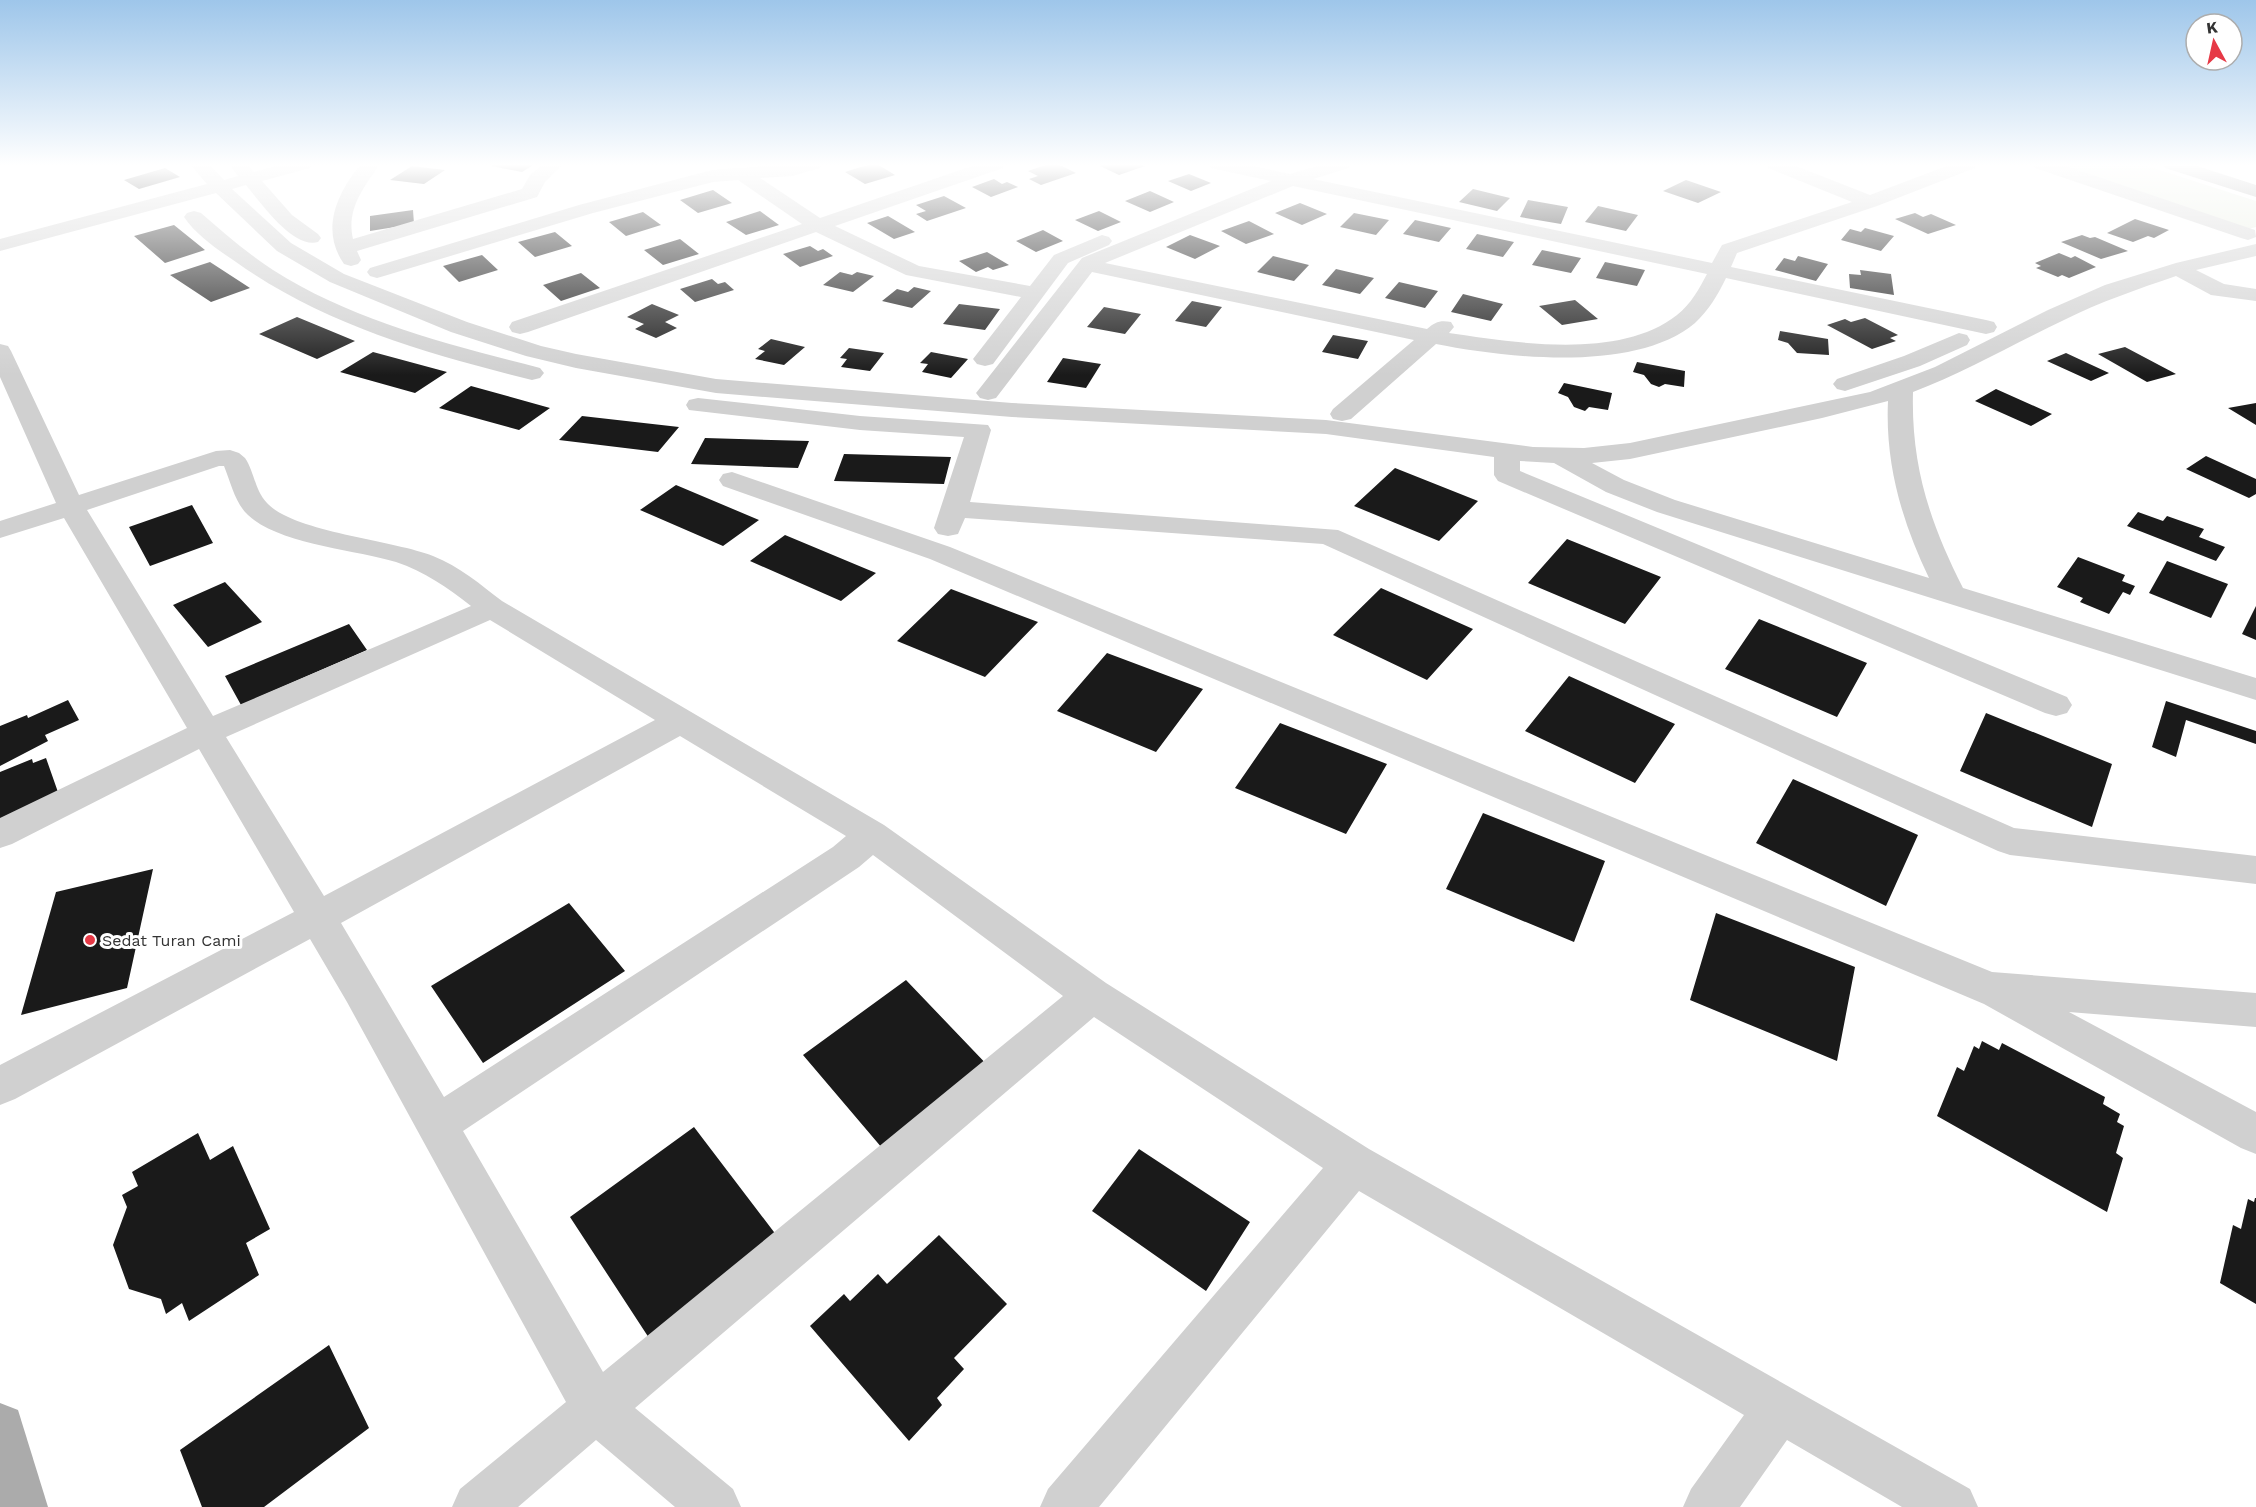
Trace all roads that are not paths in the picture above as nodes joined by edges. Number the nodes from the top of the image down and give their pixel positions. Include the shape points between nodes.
1 (34, 234) edge
2 (212, 234) edge
3 (271, 234) edge
4 (308, 234) edge
5 (343, 234) edge
6 (407, 234) edge
7 (502, 234) edge
8 (790, 234) edge
9 (836, 234) edge
10 (1119, 234) edge
11 (1156, 234) edge
12 (1548, 234) edge
13 (1773, 234) edge
14 (2253, 238) edge
15 (0, 246) edge
16 (1112, 252) junction
17 (348, 254) junction
18 (1086, 265) junction
19 (1712, 269) junction
20 (2178, 269) junction
21 (377, 272) junction
22 (1035, 293) junction
23 (2256, 295) edge
24 (520, 327) junction
25 (1986, 327) junction
26 (1438, 331) junction
27 (0, 351) edge
28 (582, 385) dead end
29 (976, 390) junction
30 (1901, 390) junction
31 (680, 403) dead end
32 (1342, 414) junction
33 (979, 430) junction
34 (1507, 453) junction
35 (1560, 456) junction
36 (732, 480) dead end
37 (71, 507) junction
38 (954, 509) junction
39 (0, 530) edge
40 (940, 553) junction
41 (1952, 595) junction
42 (492, 608) junction
43 (2256, 689) edge
44 (2056, 705) dead end
45 (681, 721) junction
46 (206, 732) junction
47 (0, 834) edge
48 (872, 835) junction
49 (2256, 870) edge
50 (318, 917) junction
51 (1990, 989) junction
52 (1092, 995) junction
53 (2256, 1010) edge
54 (0, 1086) edge
55 (437, 1125) junction
56 (2256, 1134) edge
57 (1354, 1164) junction
58 (596, 1408) junction
59 (1779, 1408) junction
60 (0, 1428) edge
61 (22, 1507) edge
62 (478, 1507) edge
63 (715, 1507) edge
64 (1066, 1507) edge
65 (1709, 1507) edge
66 (1952, 1507) edge

1 - 15 street
2 - 28 street via 249,264 332,308 442,348
3 - 29 street via 284,247 337,278 459,327 534,351 620,371 716,386
4 - 17 street
5 - 17 street
6 - 17 street
7 - 21 street
8 - 24 street
9 - 22 street via 913,271
10 - 22 street via 1061,259
11 - 16 street
12 - 19 street
13 - 19 street via 1729,249
14 - 20 street
14 - 25 street via 2095,276
16 - 18 street
16 - 26 street
17 - 21 street
18 - 26 street
18 - 29 street
19 - 25 street
19 - 26 street via 1707,297 1675,327 1609,349 1538,351
20 - 23 street via 2219,290
20 - 30 street via 2084,302
21 - 24 street
22 - 29 street
24 - 29 street via 620,352 720,369
25 - 32 street via 1901,365 1808,394 1587,437 1510,438
26 - 32 street
27 - 37 street
29 - 32 street
29 - 33 street
29 - 34 street via 1407,436
30 - 35 street via 1851,405 1630,451
30 - 41 street via 1899,440 1907,487 1932,556
31 - 33 street via 802,418
33 - 38 street
34 - 35 street
34 - 44 street via 1507,475
35 - 41 street via 1595,477 1640,496
36 - 40 street
37 - 39 street
37 - 42 street via 216,459 230,458 257,509 265,516 289,527 422,561 450,575
37 - 46 street
38 - 40 street
38 - 49 street via 1328,536 2010,841
40 - 51 street
41 - 43 street
42 - 45 street
42 - 46 street
45 - 48 street
45 - 50 street
46 - 47 street
46 - 50 street
48 - 52 street
48 - 55 street via 846,857
50 - 54 street
50 - 55 street
51 - 53 street
51 - 56 street
52 - 57 street
52 - 58 street
55 - 58 street
57 - 59 street
57 - 64 street
58 - 62 street
58 - 63 street
59 - 65 street
59 - 66 street
60 - 61 main road

